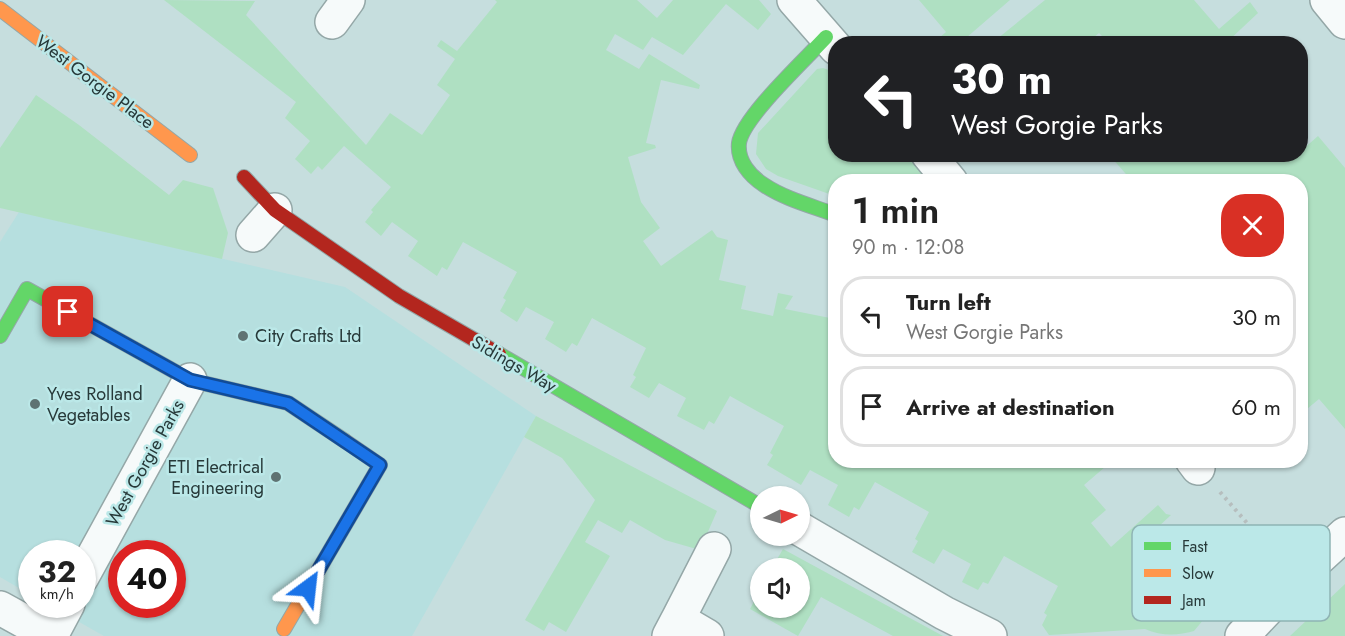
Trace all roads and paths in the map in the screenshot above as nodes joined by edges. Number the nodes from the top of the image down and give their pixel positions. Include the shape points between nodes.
1 (794, 0) edge
2 (1327, 0) edge
3 (0, 9) edge
4 (1345, 22) edge
5 (828, 39) edge
6 (828, 45) edge
7 (190, 155) dead end
8 (935, 162) edge
9 (944, 174) edge
10 (244, 177) dead end
11 (275, 210) junction
12 (828, 212) edge
13 (253, 235) dead end
14 (0, 336) edge
15 (190, 380) junction
16 (1199, 468) edge
17 (750, 500) edge
18 (1249, 525) edge
19 (1345, 534) edge
20 (810, 535) edge
21 (1330, 548) edge
22 (714, 549) dead end
23 (96, 551) edge
24 (0, 608) edge
25 (61, 618) edge
26 (1256, 621) edge
27 (674, 628) edge
28 (284, 629) dead end
29 (51, 636) edge
30 (707, 636) edge
31 (990, 636) edge
32 (1242, 636) edge

1 - 5 street
2 - 4 street
3 - 7 street, West Gorgie Place
6 - 12 street via 747,123 741,133 739,153 747,173 759,183
8 - 9 street
10 - 11 street, Sidings Way
11 - 13 street
11 - 17 street, Sidings Way via 399,296
14 - 15 street, West Gorgie Parks via 27,289
15 - 23 street, West Gorgie Parks
15 - 28 street, West Gorgie Parks via 288,403 380,465
16 - 18 path
19 - 21 street
20 - 31 street
22 - 27 street
24 - 29 street
25 - 29 street
26 - 32 street
27 - 30 street

